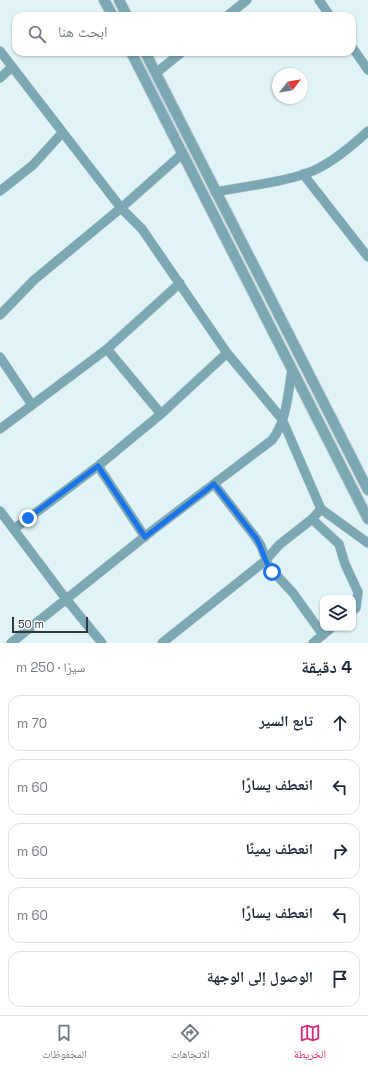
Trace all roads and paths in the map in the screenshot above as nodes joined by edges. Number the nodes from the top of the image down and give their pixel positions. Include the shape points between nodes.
1 (104, 0) edge
2 (119, 0) edge
3 (247, 0) edge
4 (317, 1) edge
5 (111, 12) edge
6 (125, 12) edge
7 (232, 12) edge
8 (327, 12) edge
9 (0, 51) edge
10 (356, 53) edge
11 (133, 56) edge
12 (147, 56) edge
13 (177, 56) edge
14 (12, 67) junction
15 (368, 70) edge
16 (156, 73) junction
17 (0, 78) edge
18 (368, 131) edge
19 (62, 133) junction
20 (182, 154) junction
21 (302, 174) junction
22 (0, 191) edge
23 (215, 192) junction
24 (121, 208) junction
25 (236, 233) junction
26 (225, 238) junction
27 (368, 257) edge
28 (180, 283) junction
29 (0, 315) edge
30 (107, 350) junction
31 (227, 352) junction
32 (0, 357) edge
33 (292, 369) junction
34 (32, 405) junction
35 (161, 414) junction
36 (282, 419) junction
37 (0, 429) edge
38 (98, 466) junction
39 (214, 484) junction
40 (368, 490) edge
41 (321, 509) junction
42 (0, 511) edge
43 (312, 519) junction
44 (368, 519) edge
45 (14, 529) junction
46 (145, 537) junction
47 (368, 543) edge
48 (265, 561) junction
49 (66, 599) junction
50 (356, 608) edge
51 (328, 631) edge
52 (323, 635) junction
53 (11, 643) edge
54 (102, 643) edge
55 (162, 643) edge
56 (313, 643) edge

1 - 5 street
2 - 6 street
3 - 7 street
4 - 8 street
9 - 14 street
10 - 15 street
11 - 20 street
12 - 16 street
13 - 16 street
14 - 17 street
14 - 19 street
16 - 23 street
18 - 21 street via 334,158
19 - 22 street via 33,165
19 - 24 street
20 - 24 street
20 - 26 street
21 - 23 street
21 - 27 street
23 - 25 street
24 - 28 street via 142,229
24 - 29 street via 34,280
25 - 26 street
25 - 40 street
26 - 33 street
28 - 30 street
28 - 31 street
30 - 34 street
30 - 35 street
31 - 35 street
31 - 36 street
32 - 34 street
33 - 36 street
33 - 44 street
34 - 37 street
35 - 38 street
36 - 39 street via 272,440
36 - 41 street via 292,437
38 - 45 street
38 - 46 street
39 - 46 street
39 - 48 street via 256,538
41 - 43 street
41 - 47 street
42 - 45 street
43 - 48 street via 279,545
43 - 50 street via 339,544 358,592
45 - 49 street
46 - 49 street
48 - 52 street via 293,593
48 - 55 street
49 - 53 street
49 - 54 street
51 - 52 street
52 - 56 street

